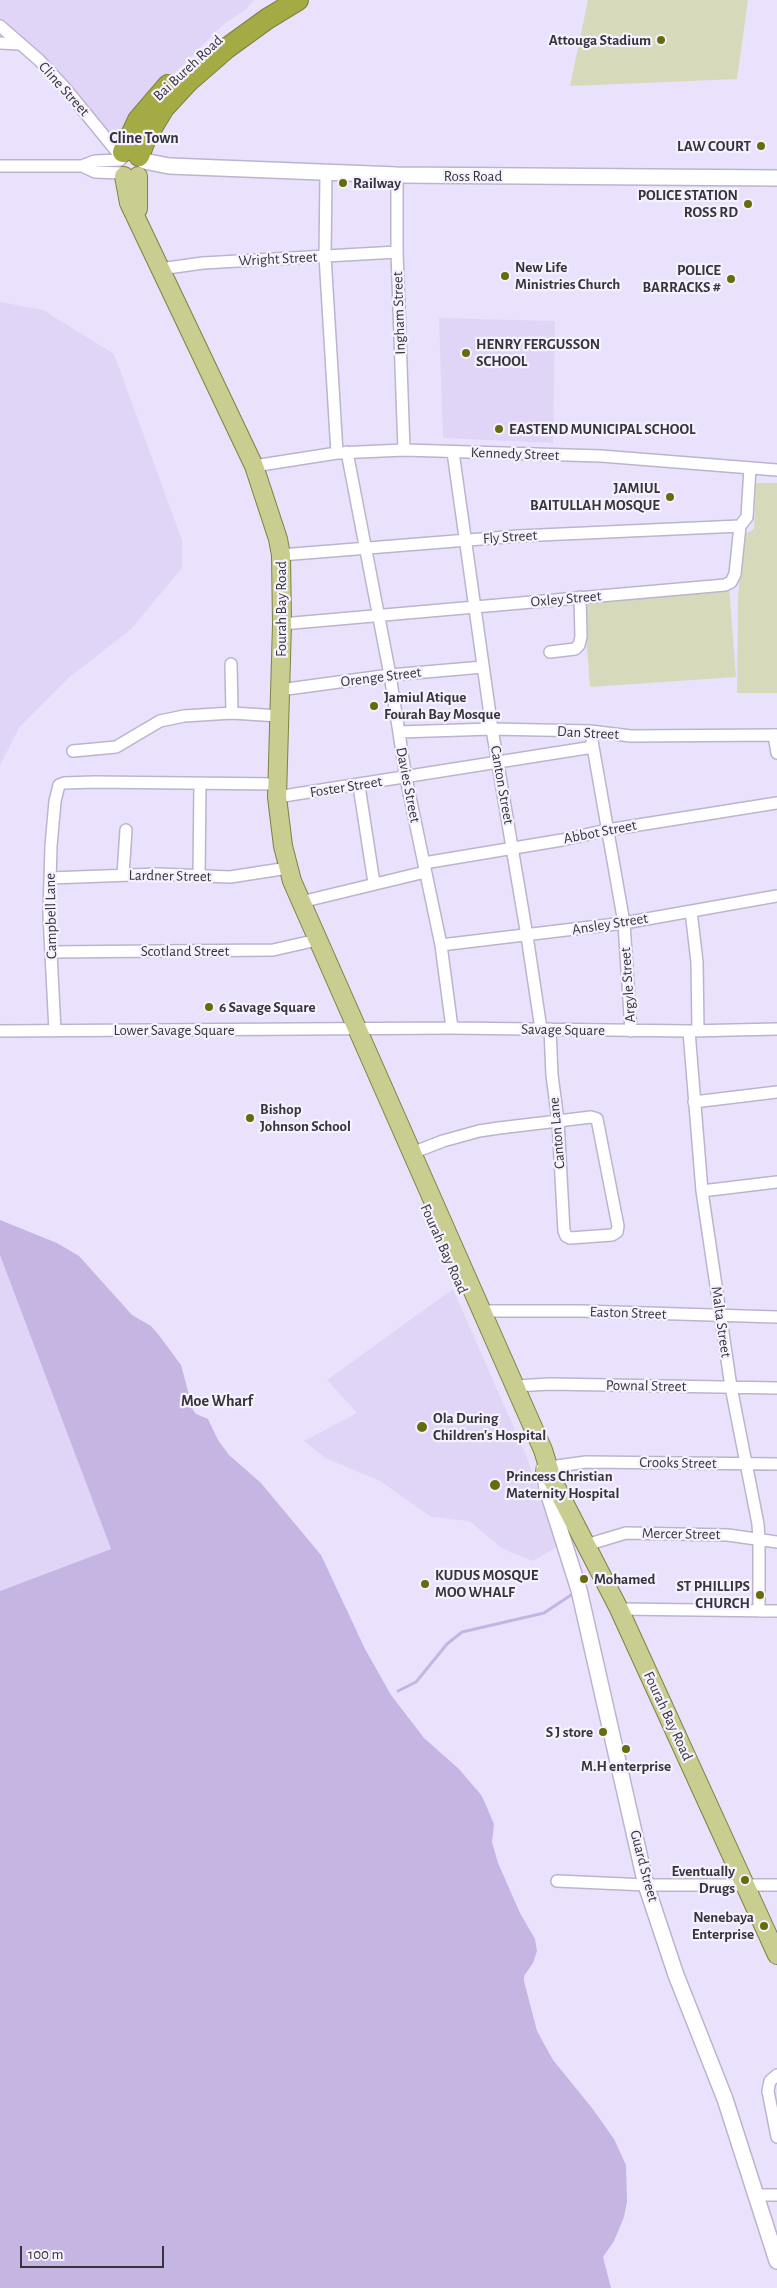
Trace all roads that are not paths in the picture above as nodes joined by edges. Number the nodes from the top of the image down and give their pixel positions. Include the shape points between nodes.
1 (272, 0) edge
2 (298, 0) edge
3 (0, 26) edge
4 (0, 43) edge
5 (19, 44) junction
6 (131, 165) junction
7 (0, 166) edge
8 (326, 173) junction
9 (397, 175) junction
10 (777, 178) edge
11 (397, 252) junction
12 (325, 256) junction
13 (160, 269) junction
14 (404, 450) junction
15 (454, 452) junction
16 (342, 453) junction
17 (254, 466) junction
18 (750, 468) junction
19 (777, 470) edge
20 (740, 526) junction
21 (466, 541) junction
22 (366, 548) junction
23 (281, 555) junction
24 (580, 598) junction
25 (475, 608) junction
26 (377, 616) junction
27 (282, 624) junction
28 (550, 652) dead end
29 (231, 664) dead end
30 (483, 666) junction
31 (390, 675) junction
32 (280, 690) junction
33 (232, 713) junction
34 (279, 716) junction
35 (492, 729) junction
36 (590, 731) junction
37 (399, 732) junction
38 (776, 735) edge
39 (593, 747) junction
40 (73, 751) dead end
41 (777, 753) edge
42 (498, 760) junction
43 (406, 778) junction
44 (200, 783) junction
45 (359, 786) junction
46 (276, 791) junction
47 (777, 803) edge
48 (126, 830) dead end
49 (607, 830) junction
50 (512, 847) junction
51 (424, 867) junction
52 (288, 868) junction
53 (199, 874) junction
54 (123, 876) junction
55 (50, 878) junction
56 (374, 883) junction
57 (777, 896) edge
58 (301, 902) junction
59 (691, 911) junction
60 (624, 923) junction
61 (527, 936) junction
62 (317, 940) junction
63 (441, 945) junction
64 (51, 952) junction
65 (352, 1025) junction
66 (452, 1028) junction
67 (545, 1029) junction
68 (777, 1029) edge
69 (0, 1031) edge
70 (631, 1031) junction
71 (693, 1031) junction
72 (55, 1032) junction
73 (374, 1082) junction
74 (777, 1092) edge
75 (694, 1102) junction
76 (558, 1121) junction
77 (412, 1153) junction
78 (777, 1182) edge
79 (421, 1186) junction
80 (702, 1191) junction
81 (480, 1311) junction
82 (720, 1316) junction
83 (777, 1317) edge
84 (515, 1386) junction
85 (731, 1386) junction
86 (777, 1388) edge
87 (777, 1464) edge
88 (747, 1465) junction
89 (548, 1472) junction
90 (760, 1540) junction
91 (777, 1542) edge
92 (586, 1544) junction
93 (619, 1609) junction
94 (758, 1611) junction
95 (777, 1611) edge
96 (557, 1881) dead end
97 (646, 1885) junction
98 (745, 1885) junction
99 (777, 1885) edge
100 (777, 1956) edge
101 (777, 2075) edge
102 (777, 2137) edge
103 (755, 2195) junction
104 (777, 2195) edge
105 (777, 2261) edge

1 - 6 highway, Bai Bureh Road via 227,32 164,89 138,120
2 - 6 highway via 227,48 188,82 164,108
3 - 5 street, Cline Street
4 - 5 street
5 - 6 street, Cline Street via 66,88
6 - 7 street via 96,162 82,166
6 - 8 street, Ross Road
6 - 13 main road, Fourah Bay Road via 129,203
8 - 9 street, Ross Road
8 - 12 street, Davies Street
9 - 10 street, Ross Road
9 - 11 street, Ingham Street
11 - 12 street, Wright Street
11 - 14 street, Ingham Street
12 - 13 street, Wright Street via 188,264
12 - 16 street, Davies Street
13 - 17 main road, Fourah Bay Road
14 - 15 street, Kennedy Street
14 - 16 street, Kennedy Street
15 - 18 street, Kennedy Street via 601,456
15 - 21 street, Canton Street
16 - 17 street, Kennedy Street
16 - 22 street, Davies Street
17 - 23 main road, Fourah Bay Road via 272,516
18 - 19 street, Kennedy Street
18 - 20 street, Oxley Street via 748,512
20 - 21 street, Fly Street
20 - 24 street, Oxley Street via 735,574 726,585
21 - 22 street, Fly Street
21 - 25 street, Canton Street
22 - 23 street, Fly Street
22 - 26 street, Davies Street
23 - 27 main road, Fourah Bay Road
24 - 25 street, Oxley Street
24 - 28 street via 581,637 578,645 575,649
25 - 26 street, Oxley Street
25 - 30 street, Canton Street
26 - 27 street, Oxley Street
26 - 31 street, Davies Street
27 - 32 main road, Fourah Bay Road
29 - 33 street
30 - 31 street, Orenge Street
30 - 35 street, Canton Street
31 - 32 street, Orenge Street
31 - 37 street, Davies Street
32 - 34 main road, Fourah Bay Road
33 - 34 street
33 - 40 street via 160,721 116,747
34 - 46 main road, Fourah Bay Road
35 - 36 street, Dan Street
35 - 37 street, Dan Street
35 - 42 street, Canton Street
36 - 38 street, Dan Street via 631,736
36 - 39 street, Argyle Street
37 - 43 street, Davies Street
38 - 41 street
39 - 42 street, Foster Street
39 - 49 street, Argyle Street
42 - 43 street, Foster Street
42 - 50 street, Canton Street
43 - 45 street, Foster Street
43 - 51 street, Davies Street
44 - 46 street
44 - 53 street
44 - 55 street, Campbell Lane via 59,785
45 - 46 street, Foster Street
45 - 56 street
46 - 52 main road, Fourah Bay Road
47 - 49 street, Abbot Street
48 - 54 street
49 - 50 street, Abbot Street
49 - 60 street, Argyle Street
50 - 51 street, Abbot Street
50 - 61 street, Canton Street
51 - 56 street, Abbot Street
51 - 63 street, Davies Street
52 - 53 street, Lardner Street via 230,878
52 - 58 main road, Fourah Bay Road
53 - 54 street, Lardner Street
54 - 55 street, Lardner Street
55 - 64 street, Campbell Lane
56 - 58 street, Abbot Street
57 - 59 street, Ansley Street
58 - 62 main road, Fourah Bay Road
59 - 60 street, Ansley Street
59 - 71 street, Malta Street via 697,962
60 - 61 street, Ansley Street
60 - 70 street, Argyle Street
61 - 63 street, Ansley Street
61 - 67 street, Canton Street
62 - 64 street, Scotland Street via 273,950
62 - 65 main road, Fourah Bay Road
63 - 66 street, Davies Street
64 - 72 street, Campbell Lane
65 - 66 street, Savage Square
65 - 72 street, Lower Savage Square
65 - 73 main road, Fourah Bay Road
66 - 67 street, Savage Square
67 - 70 street, Savage Square
67 - 76 street, Canton Lane
68 - 71 street, Savage Square
69 - 72 street, Lower Savage Square
70 - 71 street, Savage Square
71 - 75 street, Malta Street
73 - 77 main road, Fourah Bay Road
73 - 79 main road, Fourah Bay Road
74 - 75 street
75 - 80 street, Malta Street
76 - 76 street, Canton Lane via 566,1236 612,1235 618,1226 597,1119
76 - 77 street via 466,1134
77 - 79 main road, Fourah Bay Road
78 - 80 street
79 - 81 main road, Fourah Bay Road
79 - 89 main road, Fourah Bay Road
80 - 82 street, Malta Street
81 - 82 street, Easton Street
81 - 84 main road, Fourah Bay Road
82 - 83 street, Easton Street
82 - 85 street, Malta Street
84 - 85 street, Pownal Street
84 - 89 main road, Fourah Bay Road
85 - 86 street, Pownal Street
85 - 88 street, Malta Street
87 - 88 street, Crooks Street
88 - 89 street, Crooks Street via 586,1462
88 - 90 street, Malta Street
89 - 92 main road, Fourah Bay Road
89 - 97 street, Guard Street via 579,1590
90 - 91 street, Mercer Street
90 - 92 street, Mercer Street via 728,1535 626,1533
90 - 94 street, Malta Street
92 - 93 main road, Fourah Bay Road
93 - 94 street
93 - 98 main road, Fourah Bay Road
94 - 95 street
96 - 97 street
97 - 98 street
97 - 103 street, Guard Street via 676,1975 725,2099
98 - 99 street
98 - 100 main road, Fourah Bay Road
101 - 102 street via 770,2081 768,2091
103 - 104 street
103 - 105 street, Guard Street

